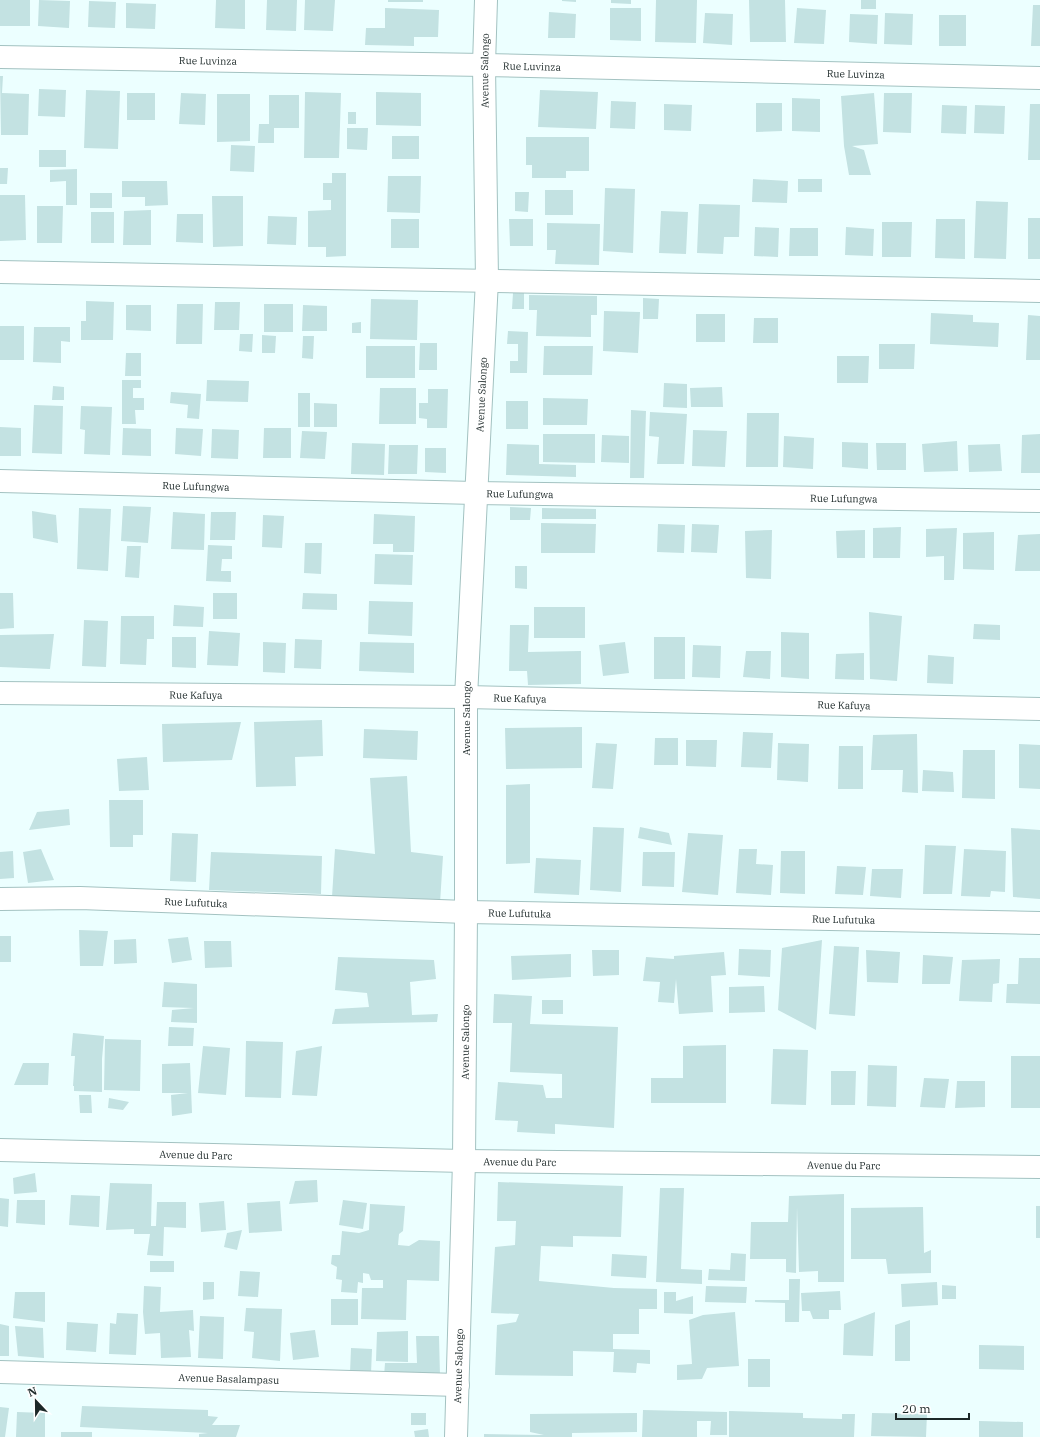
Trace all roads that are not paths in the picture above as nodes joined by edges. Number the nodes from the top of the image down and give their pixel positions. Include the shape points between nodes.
1 (486, 0) edge
2 (0, 57) edge
3 (484, 65) junction
4 (1040, 78) edge
5 (0, 272) edge
6 (487, 280) junction
7 (1040, 291) edge
8 (0, 481) edge
9 (476, 493) junction
10 (1040, 501) edge
11 (0, 693) edge
12 (466, 697) junction
13 (1040, 708) edge
14 (0, 899) edge
15 (466, 912) junction
16 (1040, 923) edge
17 (0, 1150) edge
18 (464, 1161) junction
19 (1040, 1167) edge
20 (0, 1372) edge
21 (458, 1385) junction
22 (456, 1437) edge

1 - 3 street, Avenue Salongo
2 - 3 street, Rue Luvinza
3 - 4 street, Rue Luvinza
3 - 6 street, Avenue Salongo
5 - 6 street
6 - 7 street
6 - 9 street, Avenue Salongo
8 - 9 street, Rue Lufungwa
9 - 10 street, Rue Lufungwa
9 - 12 street, Avenue Salongo
11 - 12 street, Rue Kafuya
12 - 13 street, Rue Kafuya
12 - 15 street, Avenue Salongo
14 - 15 street, Rue Lufutuka via 80,898
15 - 16 street, Rue Lufutuka
15 - 18 street, Avenue Salongo
17 - 18 street, Avenue du Parc
18 - 19 street, Avenue du Parc
18 - 21 street, Avenue Salongo
20 - 21 street, Avenue Basalampasu
21 - 22 street, Avenue Salongo

